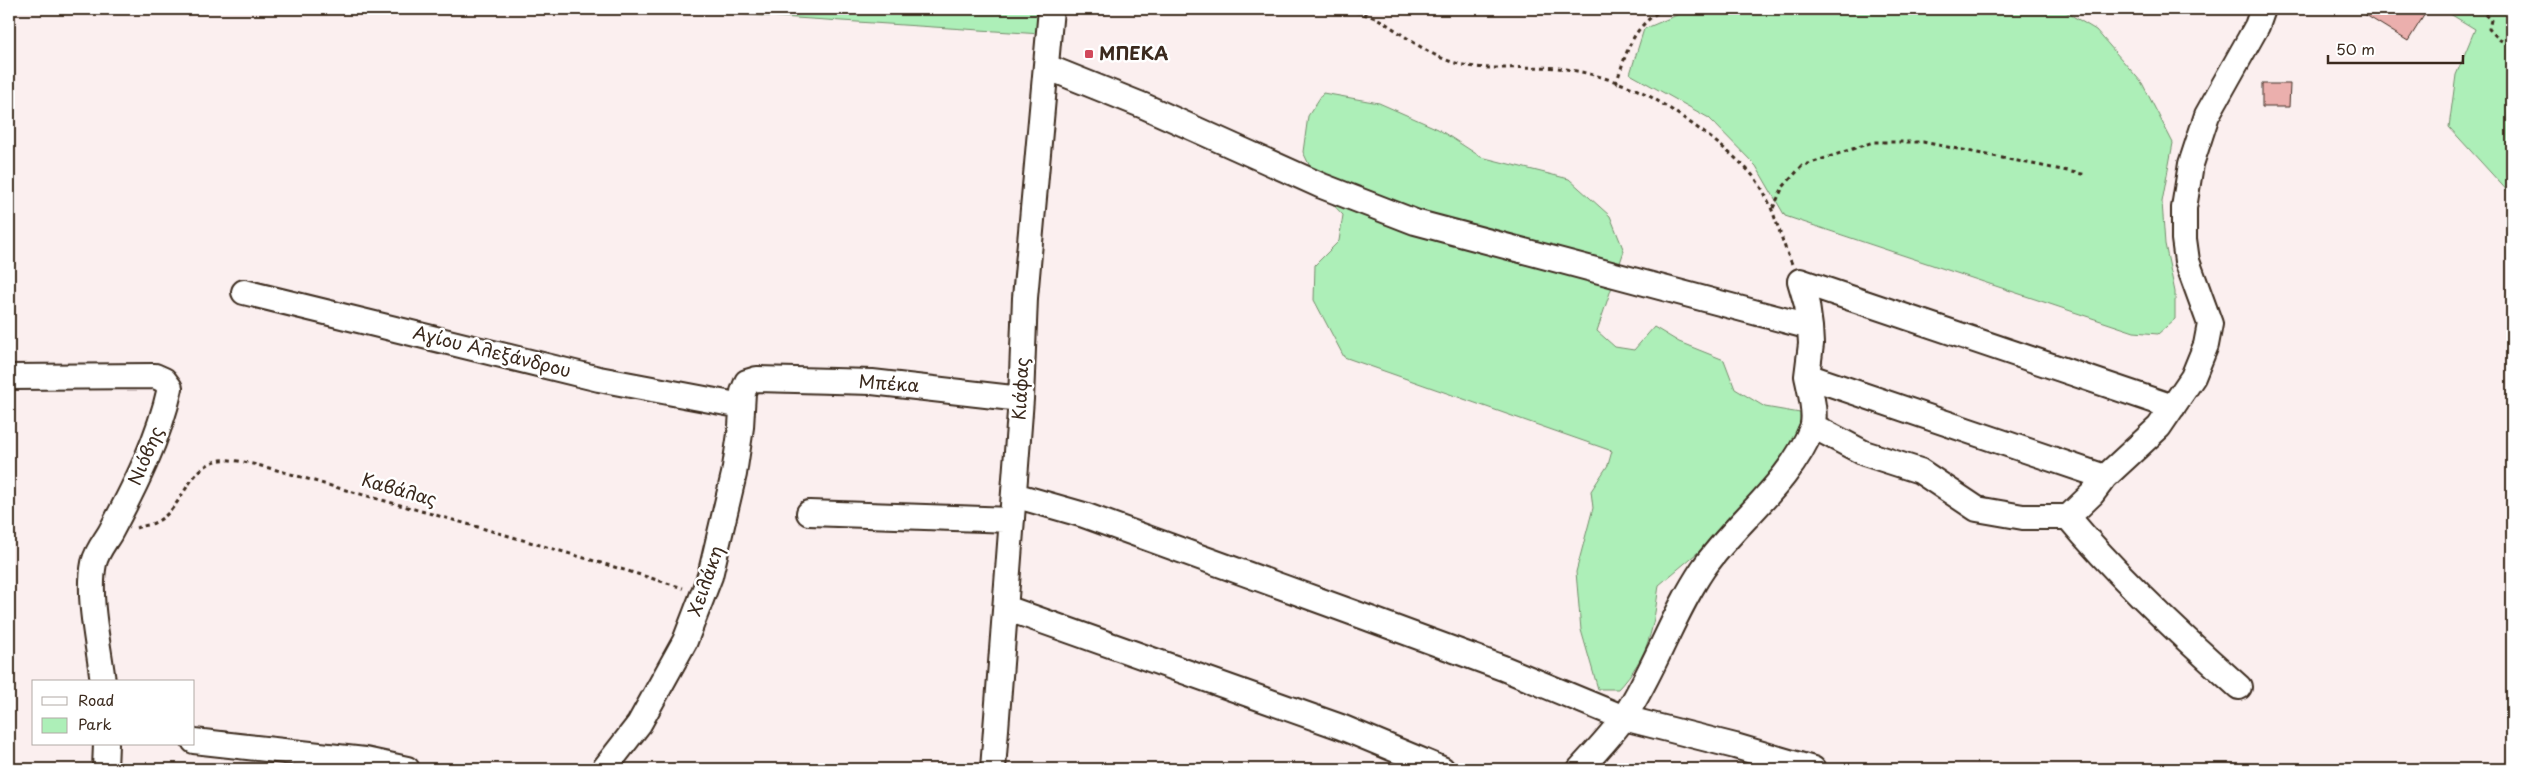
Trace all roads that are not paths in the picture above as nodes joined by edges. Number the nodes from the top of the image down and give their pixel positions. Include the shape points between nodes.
1 (1051, 9) edge
2 (2263, 9) edge
3 (1047, 66) junction
4 (244, 292) dead end
5 (1810, 326) junction
6 (1807, 376) junction
7 (9, 377) edge
8 (757, 379) joint
9 (1020, 399) junction
10 (742, 406) junction
11 (2173, 406) junction
12 (1813, 426) junction
13 (2105, 477) junction
14 (1014, 495) junction
15 (809, 514) dead end
16 (2068, 517) junction
17 (1012, 520) junction
18 (1006, 608) junction
19 (103, 680) edge
20 (2239, 687) dead end
21 (1624, 718) junction
22 (195, 741) edge
23 (106, 746) edge
24 (105, 769) edge
25 (407, 769) edge
26 (604, 769) edge
27 (993, 769) edge
28 (1442, 769) edge
29 (1580, 769) edge
30 (1813, 769) edge

1 - 3 street, Κιάφας
2 - 11 street via 2257,26 2206,115 2191,164 2184,208 2184,239 2187,261 2210,324 2206,345 2193,377
3 - 5 street via 1322,186 1415,222
3 - 9 street, Κιάφας via 1025,298
4 - 10 street, Αγίου Αλεξάνδρου via 599,378
5 - 6 street
5 - 11 street via 1800,281
6 - 12 street
6 - 13 street
7 - 19 street, Νιόβης via 155,376 170,388 166,408 146,460 94,562 92,578
8 - 9 street, Μπέκα via 872,382
8 - 10 street, Χειλάκη via 744,386
9 - 14 street, Κιάφας
10 - 26 street, Χειλάκη via 734,474 710,576 685,641 639,724
11 - 13 street via 2154,432
12 - 16 street via 1864,453 1920,471 1976,508 2023,517
12 - 21 street via 1803,448 1704,567
13 - 16 street
14 - 17 street, Κιάφας
14 - 21 street via 1084,515 1354,613 1503,668
15 - 17 street
16 - 20 street via 2093,547
17 - 18 street, Κιάφας
18 - 27 street, Κιάφας
18 - 28 street via 1332,724
21 - 29 street
21 - 30 street
22 - 25 street via 365,760
23 - 24 street

